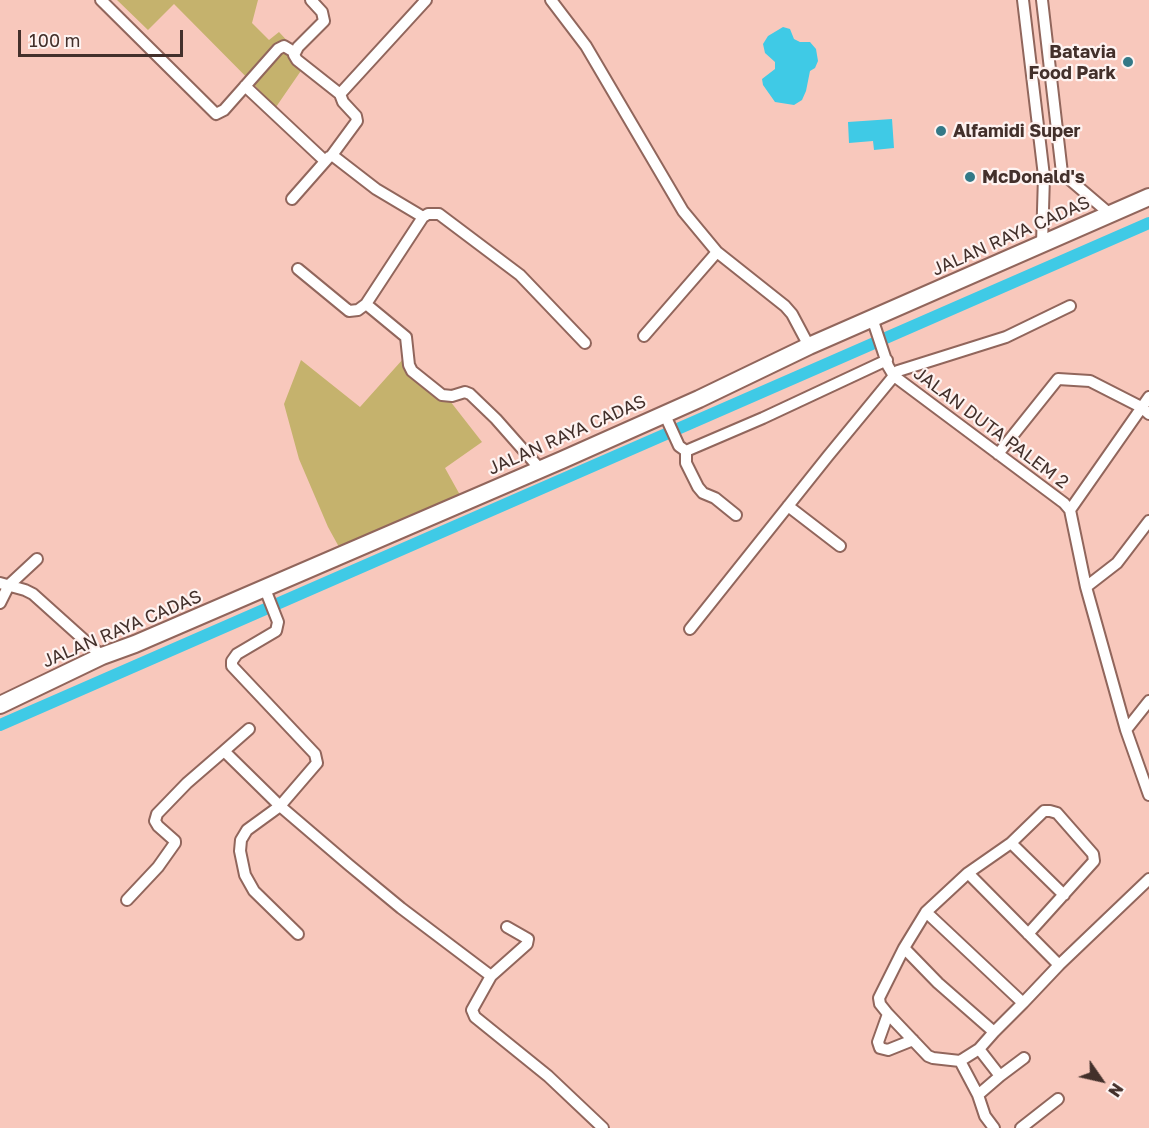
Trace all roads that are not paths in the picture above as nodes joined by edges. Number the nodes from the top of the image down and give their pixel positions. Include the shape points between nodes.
1 (101, 0) edge
2 (311, 0) edge
3 (426, 0) edge
4 (551, 0) edge
5 (1023, 0) edge
6 (1042, 0) edge
7 (294, 52) junction
8 (245, 87) junction
9 (340, 94) junction
10 (328, 158) junction
11 (1062, 173) junction
12 (1044, 176) junction
13 (1149, 197) edge
14 (292, 199) dead end
15 (1110, 214) junction
16 (423, 217) junction
17 (1042, 244) junction
18 (717, 252) junction
19 (298, 269) dead end
20 (366, 304) junction
21 (1070, 306) dead end
22 (873, 322) junction
23 (644, 336) dead end
24 (585, 344) dead end
25 (809, 346) junction
26 (887, 360) junction
27 (894, 376) junction
28 (1149, 397) edge
29 (1145, 410) edge
30 (666, 417) junction
31 (682, 449) junction
32 (998, 454) junction
33 (541, 470) junction
34 (788, 506) junction
35 (1070, 510) junction
36 (736, 515) dead end
37 (1149, 521) edge
38 (840, 546) dead end
39 (37, 560) dead end
40 (5, 584) edge
41 (1086, 587) junction
42 (266, 592) junction
43 (0, 603) edge
44 (690, 630) dead end
45 (102, 656) junction
46 (1149, 701) edge
47 (0, 705) edge
48 (249, 729) dead end
49 (1126, 730) junction
50 (224, 751) junction
51 (1149, 795) edge
52 (280, 806) junction
53 (1011, 843) junction
54 (968, 873) junction
55 (1149, 879) edge
56 (1064, 895) junction
57 (127, 900) dead end
58 (927, 912) junction
59 (507, 927) dead end
60 (298, 934) dead end
61 (1028, 934) junction
62 (904, 948) junction
63 (1059, 965) junction
64 (491, 976) junction
65 (1023, 1003) junction
66 (888, 1014) junction
67 (994, 1032) junction
68 (913, 1040) junction
69 (979, 1049) junction
70 (1024, 1058) dead end
71 (960, 1061) junction
72 (1000, 1076) junction
73 (978, 1095) junction
74 (1058, 1100) dead end
75 (603, 1128) edge
76 (994, 1128) edge
77 (1021, 1128) edge

1 - 8 street via 216,114
2 - 7 street via 322,12 324,21
3 - 9 street
4 - 18 street via 586,46 683,211
5 - 12 street
6 - 11 street
7 - 8 street via 284,46 278,49
7 - 9 street via 297,60
8 - 10 street
9 - 10 street via 357,121
10 - 14 street
10 - 16 street
11 - 12 street
11 - 15 street
12 - 17 street
13 - 15 street, JALAN RAYA CADAS
15 - 17 street, JALAN RAYA CADAS
16 - 20 street
16 - 24 street via 432,213 444,216 520,275
17 - 22 street, JALAN RAYA CADAS
18 - 23 street
18 - 25 street via 785,306
19 - 20 street via 349,310
20 - 33 street via 406,337 412,371 442,395 470,394
21 - 27 street via 1006,337 909,367
22 - 25 street, JALAN RAYA CADAS
22 - 26 street, JALAN DUTA PALEM 2
25 - 30 street, JALAN RAYA CADAS
26 - 27 street, JALAN DUTA PALEM 2
26 - 31 street via 763,418
27 - 32 street, JALAN DUTA PALEM 2
27 - 34 street
28 - 29 street
29 - 32 street via 1090,381 1058,379
29 - 35 street
30 - 31 street
30 - 33 street, JALAN RAYA CADAS
31 - 36 street via 698,487
32 - 35 street, JALAN DUTA PALEM 2
33 - 42 street, JALAN RAYA CADAS
34 - 38 street
34 - 44 street
35 - 41 street, JALAN DUTA PALEM 2
37 - 41 street via 1117,563
39 - 40 street
40 - 43 street
40 - 45 street via 33,594
41 - 49 street, JALAN DUTA PALEM 2
42 - 45 street, JALAN RAYA CADAS
42 - 52 street via 278,622 276,631 237,654 232,666 317,758 314,768
45 - 47 street, JALAN RAYA CADAS
46 - 49 street
48 - 50 street
49 - 51 street, JALAN DUTA PALEM 2
50 - 52 street
50 - 57 street via 157,814 155,821 175,843
52 - 60 street via 247,830 240,851 245,875 254,891
52 - 64 street via 401,908
53 - 54 street
53 - 56 street
53 - 56 street via 1044,811 1057,813 1094,856 1091,866
54 - 58 street
54 - 61 street
55 - 63 street
56 - 61 street
58 - 62 street
58 - 65 street
59 - 64 street via 528,939 527,944
61 - 63 street
62 - 66 street via 879,998
62 - 67 street
63 - 65 street
64 - 75 street via 472,1010 475,1017 548,1076
65 - 67 street
66 - 68 street
66 - 68 street via 878,1042 880,1048 888,1050
67 - 69 street
68 - 71 street via 928,1056
69 - 71 street
69 - 72 street
70 - 72 street
71 - 73 street
72 - 73 street
73 - 76 street
74 - 77 street

